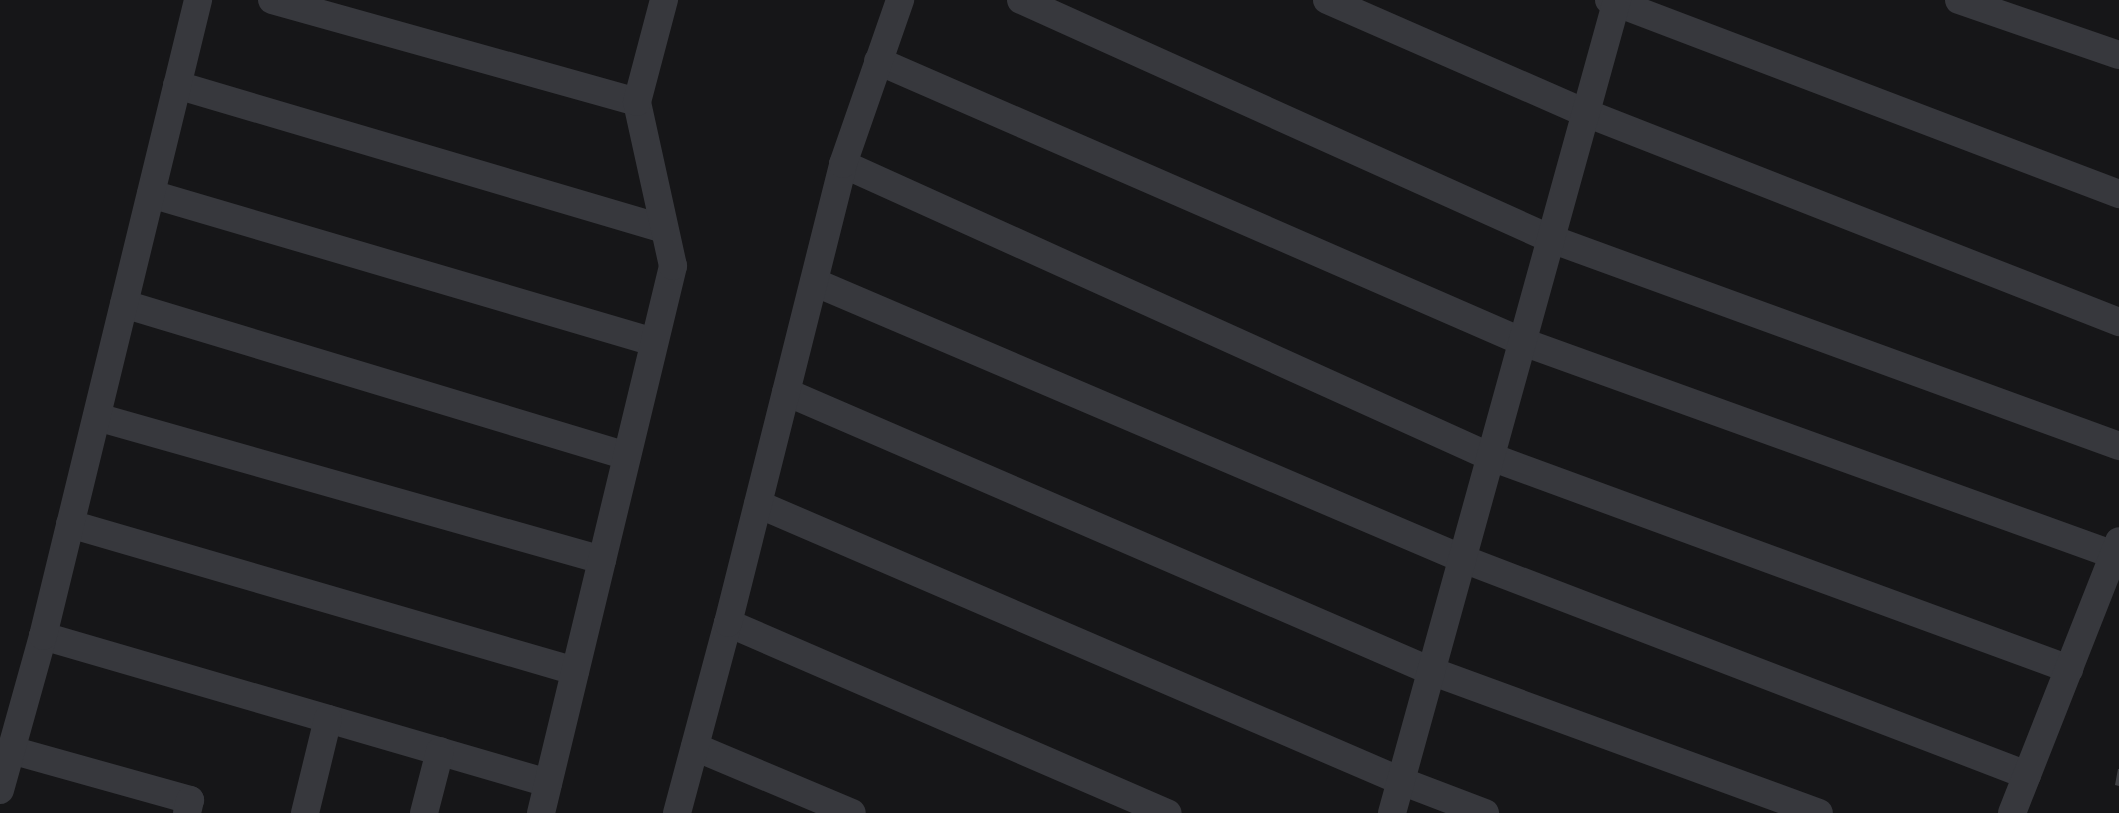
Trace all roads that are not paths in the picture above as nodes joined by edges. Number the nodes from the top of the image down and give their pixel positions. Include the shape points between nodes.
1 (198, 0) edge
2 (272, 0) edge
3 (664, 0) edge
4 (900, 0) edge
5 (1021, 0) edge
6 (1327, 0) edge
7 (1959, 0) edge
8 (1614, 1) edge
9 (2119, 55) edge
10 (878, 61) junction
11 (177, 86) junction
12 (637, 102) junction
13 (1586, 113) junction
14 (843, 164) junction
15 (151, 194) junction
16 (2119, 194) edge
17 (664, 229) junction
18 (1551, 239) junction
19 (814, 282) junction
20 (124, 304) junction
21 (2119, 322) edge
22 (654, 342) junction
23 (1523, 342) junction
24 (786, 392) junction
25 (97, 418) junction
26 (2119, 446) edge
27 (627, 456) junction
28 (1491, 457) junction
29 (758, 504) junction
30 (70, 524) junction
31 (2116, 548) edge
32 (1463, 559) junction
33 (602, 560) junction
34 (728, 623) junction
35 (43, 636) junction
36 (2069, 669) junction
37 (575, 671) junction
38 (1431, 671) junction
39 (328, 719) junction
40 (694, 747) junction
41 (12, 750) junction
42 (440, 751) junction
43 (2027, 775) junction
44 (1401, 781) junction
45 (548, 783) junction
46 (0, 790) edge
47 (187, 813) edge
48 (305, 813) edge
49 (424, 813) edge
50 (541, 813) edge
51 (677, 813) edge
52 (852, 813) edge
53 (1168, 813) edge
54 (1392, 813) edge
55 (1485, 813) edge
56 (1819, 813) edge
57 (2012, 813) edge

1 - 11 street
2 - 12 street
3 - 12 street
4 - 10 street
5 - 18 street
6 - 13 street
7 - 9 street
8 - 13 street
8 - 16 street
10 - 14 street
10 - 23 street
11 - 15 street
11 - 17 street
12 - 17 street
13 - 18 street
13 - 21 street
14 - 19 street
14 - 28 street
15 - 20 street
15 - 22 street
17 - 22 street via 673,266
18 - 23 street
18 - 26 street
19 - 24 street
19 - 32 street
20 - 25 street
20 - 27 street
22 - 27 street
23 - 28 street
23 - 31 street
24 - 29 street
24 - 38 street
25 - 30 street
25 - 33 street
27 - 33 street
28 - 32 street
28 - 36 street
29 - 34 street
29 - 44 street
30 - 35 street
30 - 37 street
31 - 36 street
32 - 38 street
32 - 43 street
33 - 37 street
34 - 40 street
34 - 53 street
35 - 39 street
35 - 41 street
36 - 43 street
37 - 45 street
38 - 44 street
38 - 56 street
39 - 42 street
39 - 48 street
40 - 51 street
40 - 52 street
41 - 46 street
41 - 47 street via 190,800
42 - 45 street
42 - 49 street
43 - 57 street
44 - 54 street
44 - 55 street
45 - 50 street

